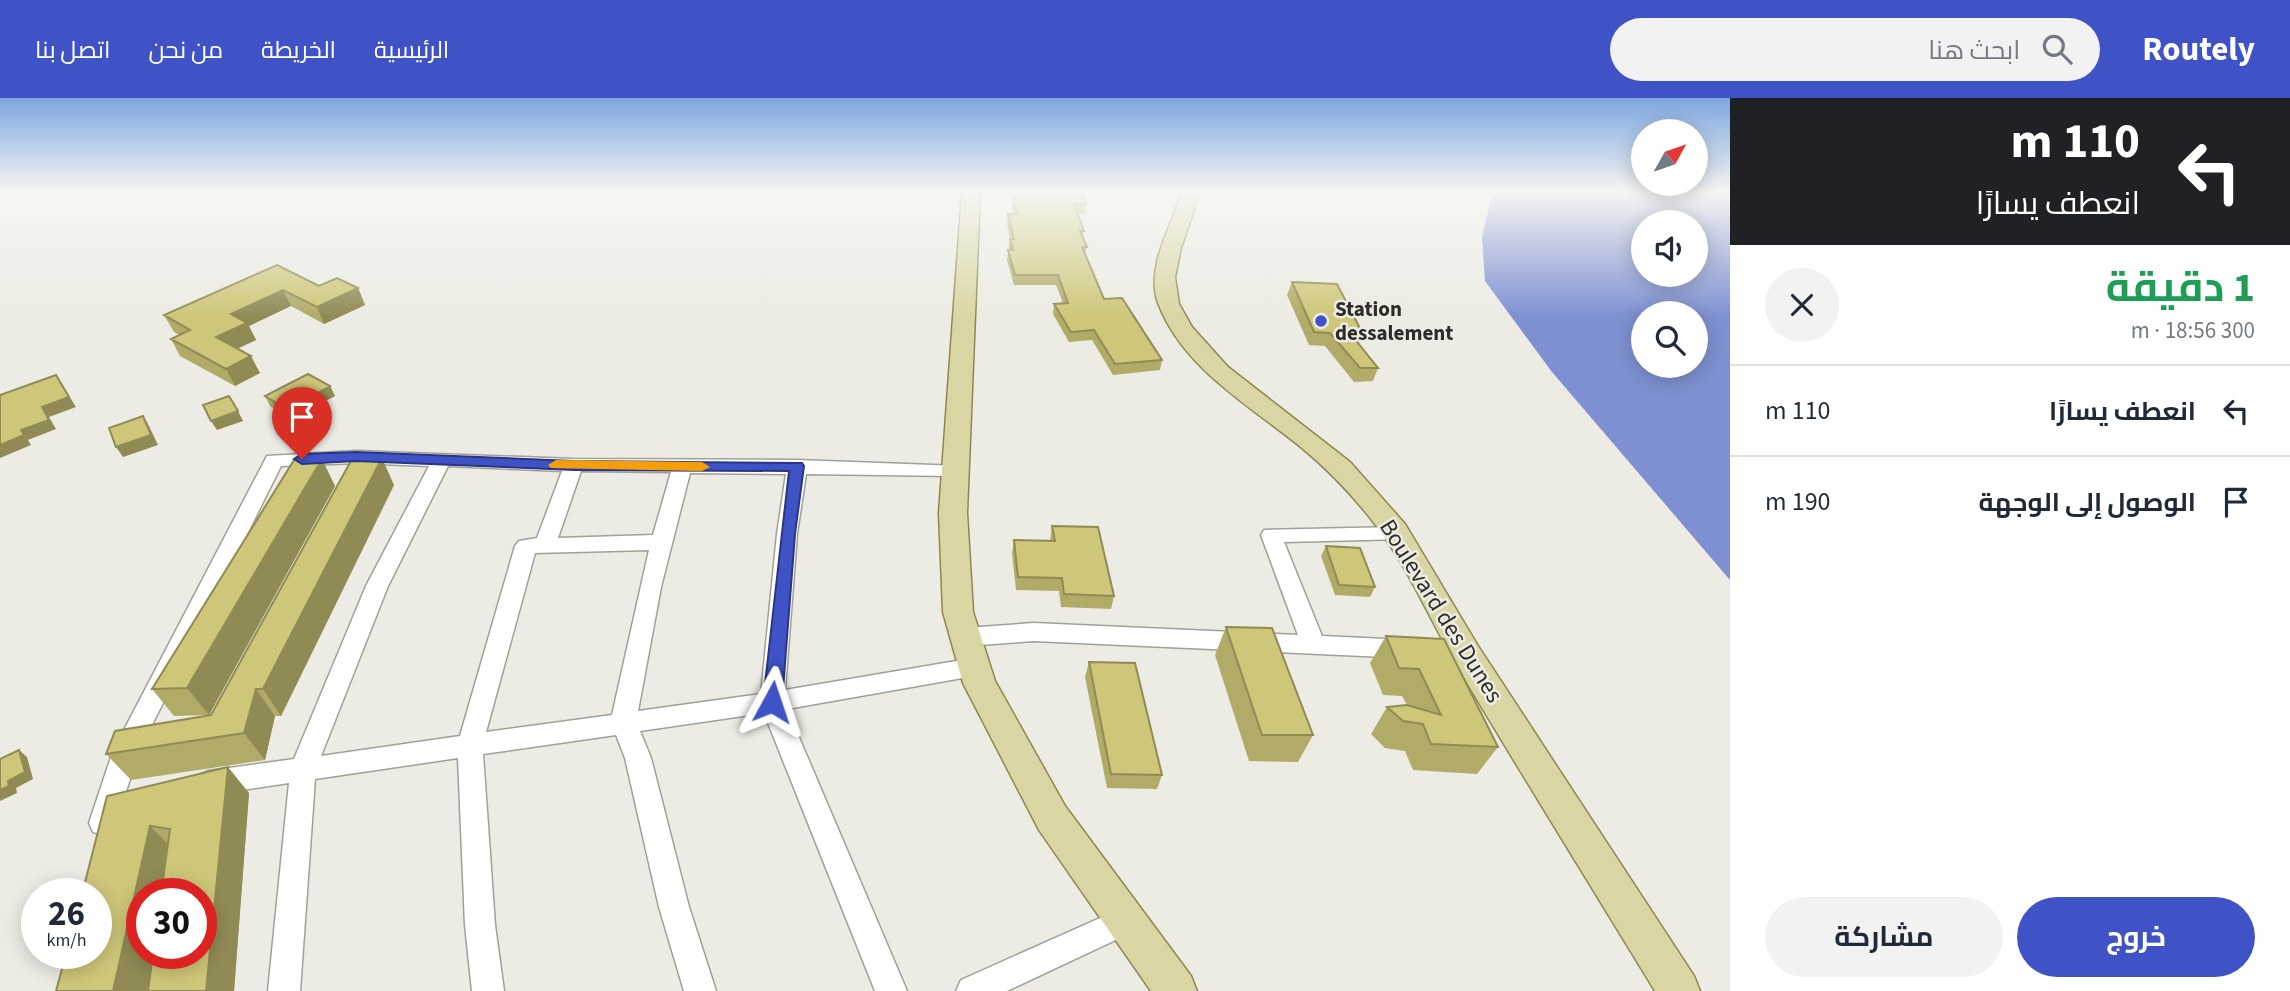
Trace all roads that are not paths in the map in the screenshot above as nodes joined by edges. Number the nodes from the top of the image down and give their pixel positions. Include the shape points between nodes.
1 (968, 234) edge
2 (1178, 234) edge
3 (441, 462) junction
4 (574, 465) junction
5 (682, 466) junction
6 (797, 466) junction
7 (954, 470) junction
8 (1397, 534) junction
9 (662, 542) junction
10 (545, 545) junction
11 (966, 637) junction
12 (1314, 646) junction
13 (1442, 650) junction
14 (974, 667) junction
15 (772, 702) junction
16 (623, 722) junction
17 (470, 746) junction
18 (303, 768) junction
19 (187, 786) edge
20 (97, 846) edge
21 (1127, 920) junction
22 (284, 991) edge
23 (488, 991) edge
24 (699, 991) edge
25 (891, 991) edge
26 (972, 991) edge
27 (1176, 991) edge
28 (1678, 991) edge

1 - 7 main road
2 - 8 main road, Boulevard des Dunes via 1166,275 1167,301 1192,343 1331,460
3 - 4 street
3 - 18 street via 377,586
3 - 20 street via 356,457 274,460 126,751 122,796
4 - 5 street
4 - 10 street
5 - 6 street
5 - 9 street
6 - 7 street
6 - 15 street
7 - 11 main road via 958,612
8 - 12 street via 1270,535
8 - 13 main road, Boulevard des Dunes
9 - 10 street
9 - 16 street
10 - 17 street via 526,546
11 - 12 street via 1034,632
11 - 14 main road
12 - 13 street
13 - 28 main road, Boulevard des Dunes
14 - 15 street
14 - 21 main road via 1052,818
15 - 16 street
15 - 25 street
16 - 17 street
16 - 24 street via 638,758
17 - 18 street
17 - 23 street
18 - 19 street
18 - 22 street
21 - 26 street
21 - 27 main road

